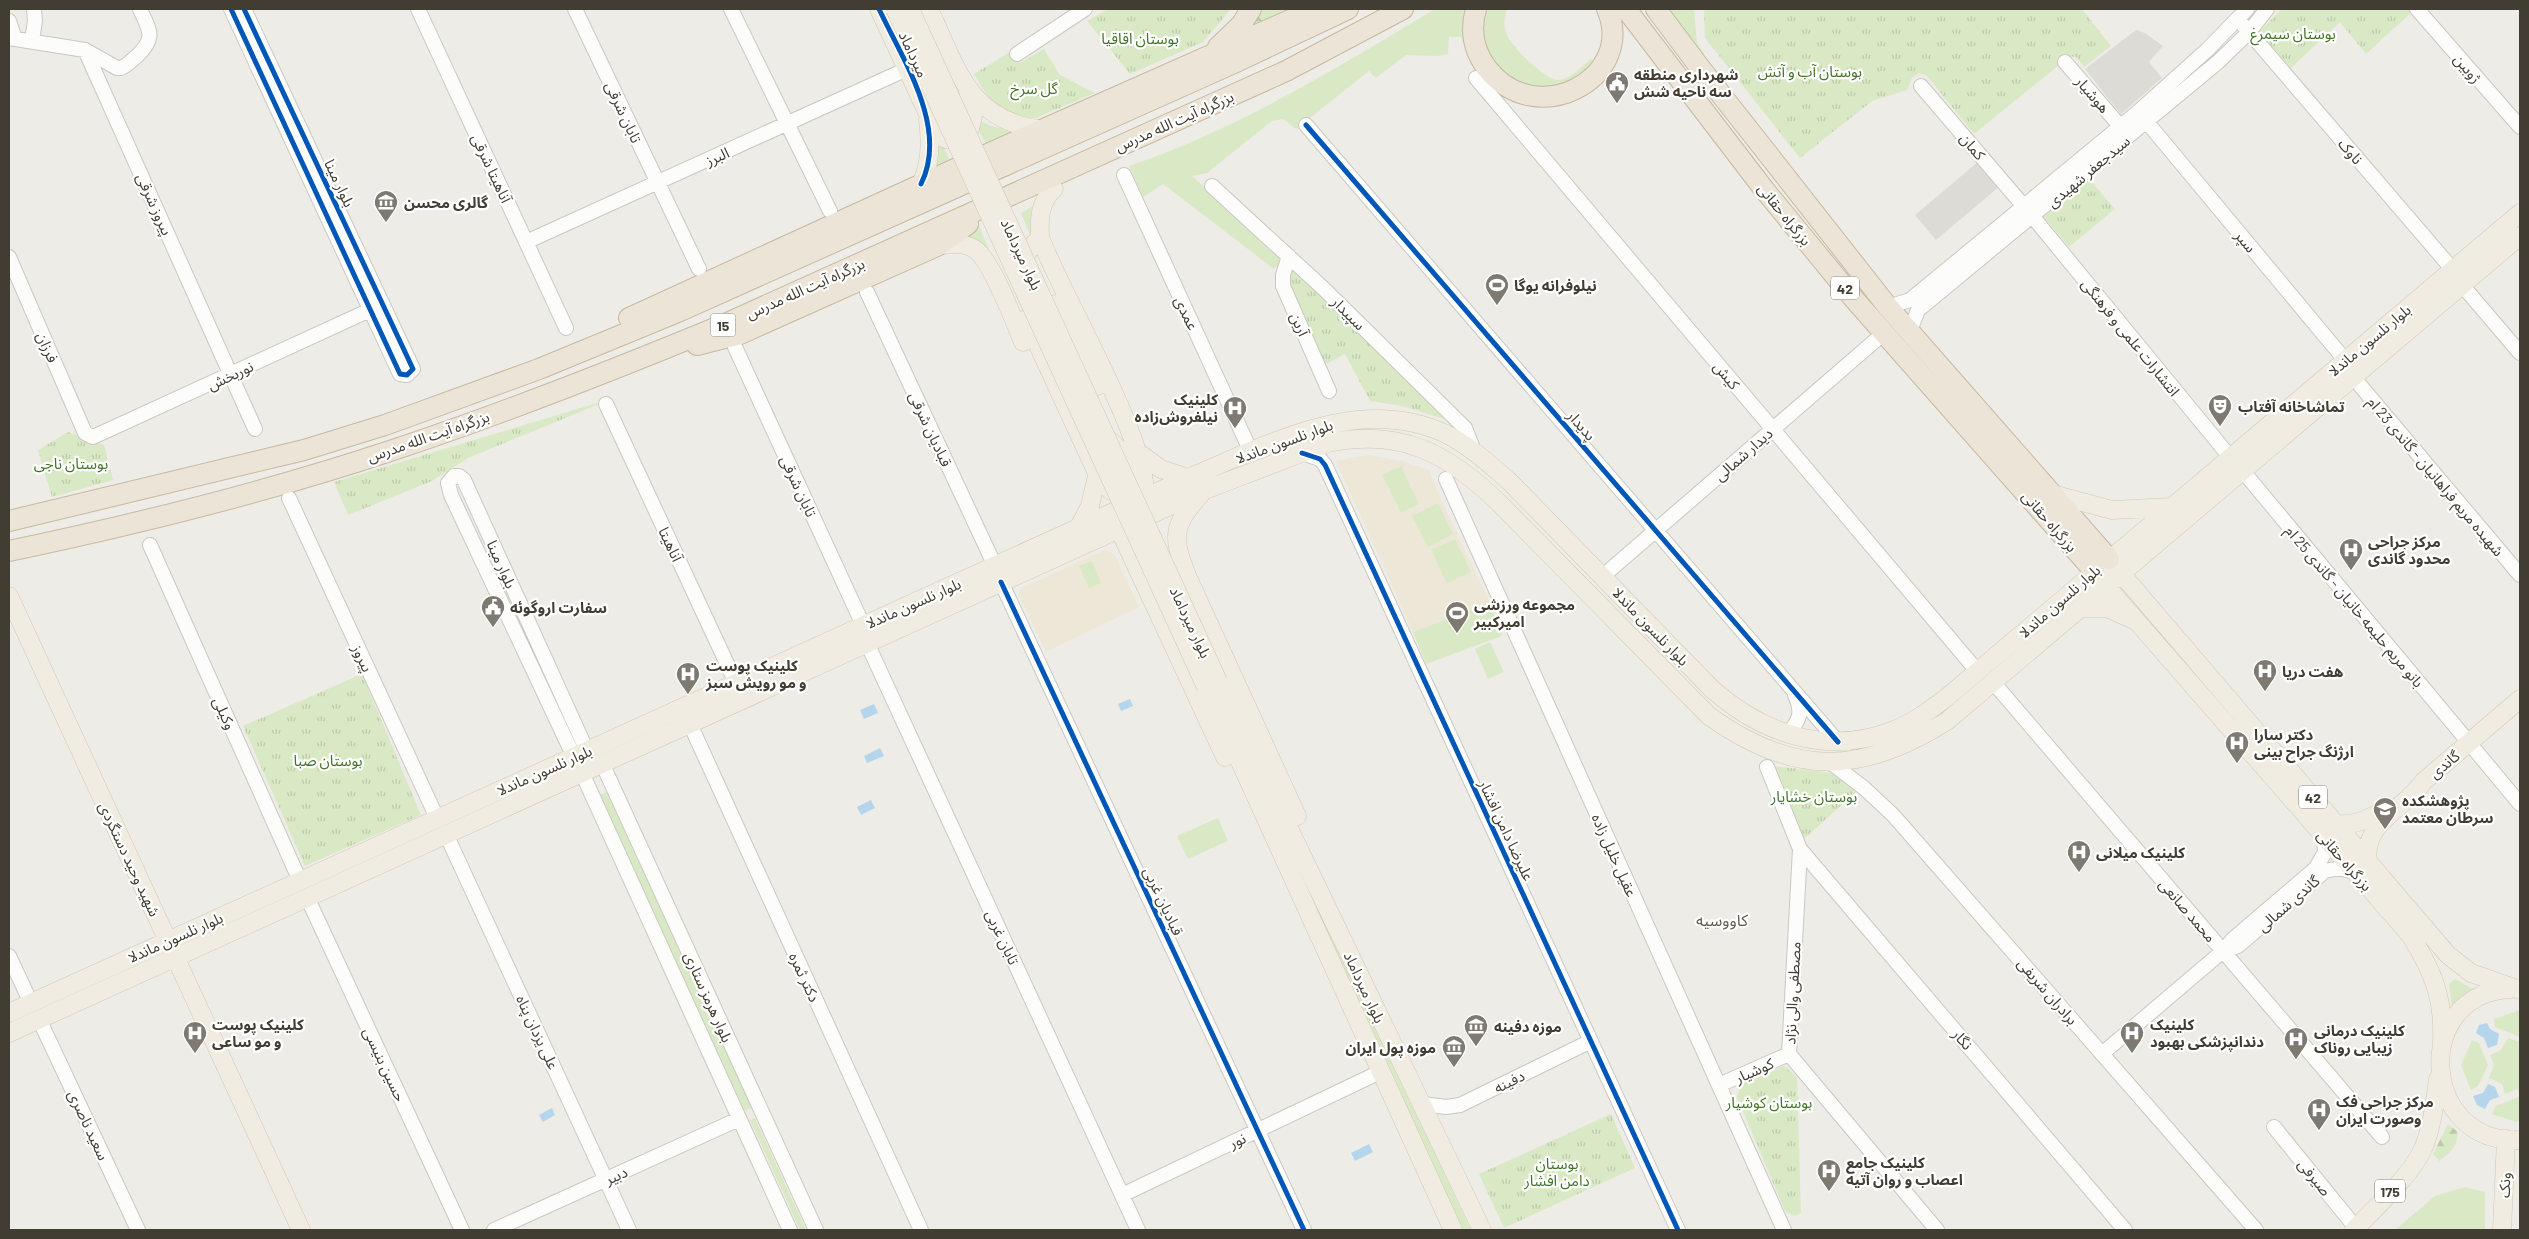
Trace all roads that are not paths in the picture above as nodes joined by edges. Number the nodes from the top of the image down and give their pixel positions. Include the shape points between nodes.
1 (34, 9) edge
2 (140, 9) edge
3 (231, 9) edge
4 (418, 9) edge
5 (575, 9) edge
6 (732, 9) edge
7 (883, 9) edge
8 (910, 9) edge
9 (929, 9) edge
10 (1251, 9) edge
11 (1315, 9) edge
12 (1348, 9) edge
13 (1403, 9) edge
14 (1476, 9) edge
15 (1607, 9) edge
16 (1626, 9) edge
17 (1656, 9) edge
18 (2267, 9) edge
19 (2417, 9) edge
20 (248, 11) edge
21 (1075, 11) edge
22 (2242, 14) edge
23 (9, 22) edge
24 (1370, 27) junction
25 (2249, 32) junction
26 (12, 39) edge
27 (32, 40) junction
28 (85, 50) junction
29 (1017, 54) dead end
30 (2065, 62) dead end
31 (1185, 67) junction
32 (907, 69) junction
33 (1476, 78) dead end
34 (936, 81) junction
35 (1922, 86) dead end
36 (968, 91) junction
37 (926, 110) junction
38 (2142, 117) junction
39 (788, 124) junction
40 (1306, 125) dead end
41 (2520, 128) edge
42 (1042, 130) junction
43 (2125, 132) junction
44 (1124, 174) dead end
45 (658, 183) junction
46 (921, 184) junction
47 (1212, 186) dead end
48 (1054, 189) junction
49 (830, 211) dead end
50 (2029, 212) junction
51 (2520, 213) edge
52 (2520, 236) edge
53 (1040, 237) junction
54 (526, 242) junction
55 (939, 245) junction
56 (9, 256) edge
57 (1289, 256) junction
58 (699, 270) dead end
59 (2453, 270) junction
60 (2462, 285) junction
61 (867, 292) dead end
62 (1888, 307) junction
63 (370, 310) junction
64 (566, 328) dead end
65 (1910, 331) junction
66 (1884, 333) junction
67 (735, 347) dead end
68 (660, 351) junction
69 (2520, 353) edge
70 (2345, 360) junction
71 (539, 369) junction
72 (231, 374) junction
73 (2353, 377) junction
74 (1329, 391) dead end
75 (606, 404) dead end
76 (255, 429) dead end
77 (1773, 429) junction
78 (88, 436) joint
79 (1136, 451) junction
80 (1474, 451) junction
81 (1251, 452) junction
82 (1302, 453) junction
83 (2236, 464) junction
84 (1098, 476) junction
85 (1188, 478) junction
86 (1446, 479) dead end
87 (1205, 490) junction
88 (1093, 494) junction
89 (1153, 494) junction
90 (2052, 494) junction
91 (289, 498) dead end
92 (2171, 507) junction
93 (1165, 508) junction
94 (9, 510) edge
95 (52, 512) junction
96 (1138, 520) junction
97 (9, 521) edge
98 (1080, 527) junction
99 (1119, 529) junction
100 (1656, 530) junction
101 (150, 545) dead end
102 (9, 551) edge
103 (995, 566) junction
104 (2102, 574) junction
105 (2520, 575) edge
106 (1603, 576) junction
107 (1188, 578) junction
108 (1001, 582) junction
109 (1149, 593) junction
110 (9, 596) edge
111 (2081, 608) junction
112 (2139, 622) junction
113 (863, 625) junction
114 (867, 643) junction
115 (1978, 672) junction
116 (1993, 682) junction
117 (736, 683) junction
118 (1212, 684) junction
119 (1793, 690) junction
120 (2520, 699) edge
121 (690, 724) junction
122 (1787, 734) junction
123 (1838, 742) junction
124 (2469, 742) junction
125 (577, 746) junction
126 (1830, 762) junction
127 (602, 764) junction
128 (1767, 767) dead end
129 (582, 773) junction
130 (2424, 781) junction
131 (614, 787) junction
132 (499, 790) junction
133 (592, 796) junction
134 (2520, 804) edge
135 (507, 806) junction
136 (437, 818) junction
137 (2330, 829) junction
138 (446, 834) junction
139 (1800, 848) junction
140 (2362, 867) junction
141 (300, 881) junction
142 (307, 897) junction
143 (1334, 920) junction
144 (167, 941) junction
145 (2223, 951) junction
146 (9, 956) edge
147 (175, 957) junction
148 (1333, 968) junction
149 (2518, 989) edge
150 (31, 1003) junction
151 (9, 1013) edge
152 (39, 1019) junction
153 (9, 1033) edge
154 (1591, 1041) junction
155 (2442, 1044) junction
156 (1788, 1054) junction
157 (2102, 1054) junction
158 (2439, 1068) junction
159 (1380, 1072) junction
160 (1719, 1085) junction
161 (1423, 1104) junction
162 (739, 1119) junction
163 (2274, 1127) dead end
164 (1257, 1131) junction
165 (2382, 1137) dead end
166 (2513, 1139) edge
167 (606, 1179) junction
168 (1122, 1195) junction
169 (1479, 1226) edge
170 (2355, 1229) edge
171 (138, 1230) edge
172 (301, 1230) edge
173 (462, 1230) edge
174 (494, 1230) edge
175 (629, 1230) edge
176 (790, 1230) edge
177 (816, 1230) edge
178 (921, 1230) edge
179 (1138, 1230) edge
180 (1304, 1230) edge
181 (1453, 1230) edge
182 (1678, 1230) edge
183 (1784, 1230) edge
184 (1937, 1230) edge
185 (2125, 1230) edge
186 (2256, 1230) edge
187 (2502, 1230) edge

1 - 27 street via 36,20
2 - 28 street via 150,39 148,46 126,66 117,68
3 - 63 street, بلوار مینا
4 - 54 street, آناهیتا شرقی
5 - 45 street, تابان شرقی
6 - 39 street
7 - 32 main road, میرداماد
7 - 34 main road, بلوار میرداماد, bridge
8 - 34 main road, بلوار میرداماد, bridge
9 - 36 main road
10 - 31 highway via 1225,41
11 - 31 highway
12 - 71 highway, بزرگراه آیت الله مدرس / 15 via 680,311
13 - 24 highway, بزرگراه آیت الله مدرس / 15
14 - 15 highway via 1472,32 1485,65 1509,89 1542,98 1581,86 1600,68 1606,59 1611,36 1612,25
16 - 66 highway, بزرگراه حقانی / 42 via 1763,188
17 - 62 highway, بزرگراه حقانی / 42
18 - 25 street, سیدجعفر شهیدی
19 - 41 street, ژوبین
20 - 63 street, بلوار مینا via 406,372
21 - 29 street
22 - 25 street, ناوک
22 - 38 street, سیدجعفر شهیدی
23 - 26 street
24 - 48 highway via 1325,63
24 - 68 highway, بزرگراه آیت الله مدرس / 15 via 1286,71
25 - 38 street, سیدجعفر شهیدی
25 - 59 street, ناوک
26 - 27 street
27 - 28 street
28 - 72 street, پیروز شرقی
30 - 43 street, هوشیار
31 - 42 highway
32 - 37 main road, میرداماد
32 - 39 street, البرز
33 - 77 street, کیش
34 - 79 main road, bridge via 983,148 1115,424
34 - 84 main road, bridge via 953,161
34 - 118 main road, بلوار میرداماد, bridge
35 - 50 street, کمان
36 - 37 main road, میرداماد via 972,123 962,136 950,140 941,137
36 - 42 main road via 1004,120
37 - 46 main road via 930,151
38 - 43 street, سیدجعفر شهیدی
38 - 70 street, سپر
39 - 45 street, البرز
39 - 49 street
40 - 100 street, پدیدار
42 - 46 highway
43 - 50 street, سیدجعفر شهیدی
44 - 81 street, عمدی
45 - 54 street, البرز
45 - 58 street, تابان شرقی
46 - 71 highway via 589,336
47 - 57 street, سپیدار
48 - 53 main road via 1043,203
48 - 55 highway via 975,219
50 - 62 street, سیدجعفر شهیدی via 1910,300
50 - 65 street, سیدجعفر شهیدی via 1918,310
50 - 83 street, انتشارات علمی و فرهنگی
51 - 59 main road, بلوار نلسون ماندلا
52 - 60 main road, بلوار نلسون ماندلا
53 - 79 main road via 1127,423
53 - 84 main road via 1026,252 1023,270 1095,428 1121,450 1130,464 1130,480 1120,490 1105,488
54 - 64 street, آناهیتا شرقی
55 - 68 highway via 733,337
55 - 88 main road via 969,246 984,259
56 - 78 street, فرزان
57 - 74 street, آرین via 1283,286
57 - 80 street, سپیدار via 1465,428
59 - 70 main road, بلوار نلسون ماندلا
60 - 69 street
60 - 73 main road, بلوار نلسون ماندلا
61 - 103 street, قبادیان شرقی
62 - 65 highway, بزرگراه حقانی / 42
63 - 72 street, نوربخش
65 - 90 highway, بزرگراه حقانی / 42
66 - 77 street, دیدار شمالی
66 - 104 highway, بزرگراه حقانی / 42
67 - 113 street, تابان شرقی
68 - 102 highway, بزرگراه آیت الله مدرس / 15 via 392,450 207,505
70 - 83 main road, بلوار نلسون ماندلا
71 - 95 highway, بزرگراه آیت الله مدرس / 15 via 385,425 304,450
72 - 76 street, پیروز شرقی
72 - 78 street, نوربخش via 93,438
73 - 83 main road, بلوار نلسون ماندلا
73 - 105 street, شهیده مریم فراهانیان - گاندی 23 ام
75 - 117 street, آناهیتا
77 - 100 street, دیدار شمالی
77 - 115 street, کیش
79 - 85 main road via 1160,469
79 - 89 main road via 1146,485
80 - 81 main road, بلوار نلسون ماندلا via 1433,429 1365,418 1324,424
80 - 106 main road, بلوار نلسون ماندلا via 1510,481
81 - 85 main road, بلوار نلسون ماندلا
82 - 87 main road, بلوار نلسون ماندلا
82 - 126 main road, بلوار نلسون ماندلا via 1344,440 1378,438 1415,446 1445,460 1500,504 1709,716 1767,749 1800,760
82 - 154 street, علیرضا دامن افشار via 1320,459 1325,465
83 - 92 main road, بلوار نلسون ماندلا
83 - 104 main road, بلوار نلسون ماندلا
83 - 124 street, بانو مریم حلیمه خانیان - گاندی 25 ام
84 - 88 main road
85 - 89 main road, بلوار نلسون ماندلا
86 - 160 street, عقیل خلیل زاده
87 - 93 main road, بلوار نلسون ماندلا
87 - 107 main road via 1181,517 1176,530 1176,546
88 - 98 main road
89 - 93 main road
89 - 96 main road
89 - 98 main road, بلوار نلسون ماندلا
90 - 92 main road via 2112,510
90 - 104 highway, بزرگراه حقانی / 42
91 - 136 street, پیروز
92 - 104 main road, بلوار نلسون ماندلا
93 - 96 main road, بلوار نلسون ماندلا
94 - 95 main road
95 - 97 highway, بزرگراه آیت الله مدرس / 15
96 - 99 main road, بلوار نلسون ماندلا
98 - 103 main road, بلوار نلسون ماندلا
99 - 108 main road, بلوار نلسون ماندلا
99 - 109 main road
100 - 106 street, دیدار شمالی
100 - 119 street, پدیدار
101 - 141 street, وكيلی
103 - 113 main road, بلوار نلسون ماندلا
104 - 111 main road, بلوار نلسون ماندلا
104 - 112 main road, بزرگراه حقانی / 42
104 - 115 main road, بلوار نلسون ماندلا
104 - 137 main road, بزرگراه حقانی / 42
106 - 122 main road, بلوار نلسون ماندلا via 1727,702 1762,726
107 - 109 main road via 1176,570 1161,570 1151,580
107 - 143 main road via 1324,875
108 - 114 main road, بلوار نلسون ماندلا
108 - 164 street, قبادیان غربی
109 - 148 main road via 1307,934
110 - 144 main road, شهید وحید دستگردی
111 - 112 main road via 2107,608
111 - 116 main road, بلوار نلسون ماندلا
112 - 137 main road, بزرگراه حقانی / 42
113 - 117 main road, بلوار نلسون ماندلا
114 - 121 main road, بلوار نلسون ماندلا
114 - 168 street, تابان غربی
115 - 123 main road, بلوار نلسون ماندلا via 1915,720 1895,730
116 - 126 main road, بلوار نلسون ماندلا via 1947,721 1903,746 1866,757
116 - 145 street, محمد صانعی
117 - 125 main road, بلوار نلسون ماندلا
118 - 143 main road, بلوار میرداماد
118 - 148 main road, بلوار میرداماد
119 - 122 street via 1800,714 1798,722
119 - 123 street, پدیدار
120 - 124 main road, گاندی
121 - 127 main road, بلوار نلسون ماندلا
121 - 178 street, دکتر ثمره
122 - 123 main road, بلوار نلسون ماندلا
124 - 130 main road, گاندی
124 - 134 street, بانو مریم حلیمه خانیان - گاندی 25 ام
125 - 125 street, بلوار مینا via 464,480 454,476 448,483 451,495
125 - 132 main road, بلوار نلسون ماندلا
126 - 157 street, برادران شریفی via 1893,815
127 - 129 main road, بلوار نلسون ماندلا
127 - 131 street, بلوار هرمز ستاری
128 - 139 street, مصطفی والی نژاد
129 - 133 street, بلوار هرمز ستاری
129 - 135 main road, بلوار نلسون ماندلا
130 - 137 main road via 2372,817
130 - 140 main road, گاندی via 2372,834
131 - 133 street via 603,787
131 - 177 street, بلوار هرمز ستاری
132 - 135 main road
132 - 136 main road, بلوار نلسون ماندلا
133 - 162 street, بلوار هرمز ستاری
135 - 138 main road, بلوار نلسون ماندلا
136 - 141 main road, بلوار نلسون ماندلا
137 - 140 main road, بزرگراه حقانی / 42
137 - 145 street, گاندی شمالی via 2325,852 2316,868
138 - 142 main road, بلوار نلسون ماندلا
138 - 167 street, علی یزدان پناه
139 - 156 street, مصطفی والی نژاد
139 - 185 street, نگار
140 - 145 street, گاندی شمالی via 2325,871 2238,946
140 - 149 main road, بزرگراه حقانی / 42 via 2448,955 2471,973
140 - 155 main road, بزرگراه حقانی / 42 via 2430,967 2437,987
141 - 144 main road, بلوار نلسون ماندلا
142 - 147 main road, بلوار نلسون ماندلا
142 - 173 street, حسین بنیسی
143 - 161 main road, بلوار میرداماد
144 - 147 main road, شهید وحید دستگردی
144 - 150 main road, بلوار نلسون ماندلا
145 - 157 street, گاندی شمالی
145 - 165 street, محمد صانعی
146 - 150 street
147 - 152 main road, بلوار نلسون ماندلا
147 - 172 main road, شهید وحید دستگردی
148 - 159 main road, بلوار میرداماد
149 - 155 main road via 2492,992 2471,1002 2455,1017
150 - 151 main road, بلوار نلسون ماندلا
152 - 153 main road, بلوار نلسون ماندلا
152 - 171 street, سعید ناصری
154 - 161 street, دفینه via 1460,1105
154 - 182 street, علیرضا دامن افشار
155 - 158 main road
156 - 160 street, کوشیار
156 - 184 street, مصطفی والی نژاد
157 - 186 street, برادران شریفی
158 - 166 main road via 2443,1089 2460,1116 2477,1130
158 - 170 main road, 175 via 2434,1111 2423,1150 2413,1167
159 - 164 street, نور
159 - 181 main road, بلوار میرداماد
160 - 183 street, عقیل خلیل زاده
161 - 169 main road, بلوار میرداماد
162 - 167 street, دبیر
162 - 176 street, بلوار هرمز ستاری
163 - 170 street, صیرفی
164 - 168 street, نور
164 - 180 street, قبادیان غربی
166 - 187 main road, ونک
167 - 174 street, دبیر
167 - 175 street, علی یزدان پناه
168 - 179 street, تابان غربی

